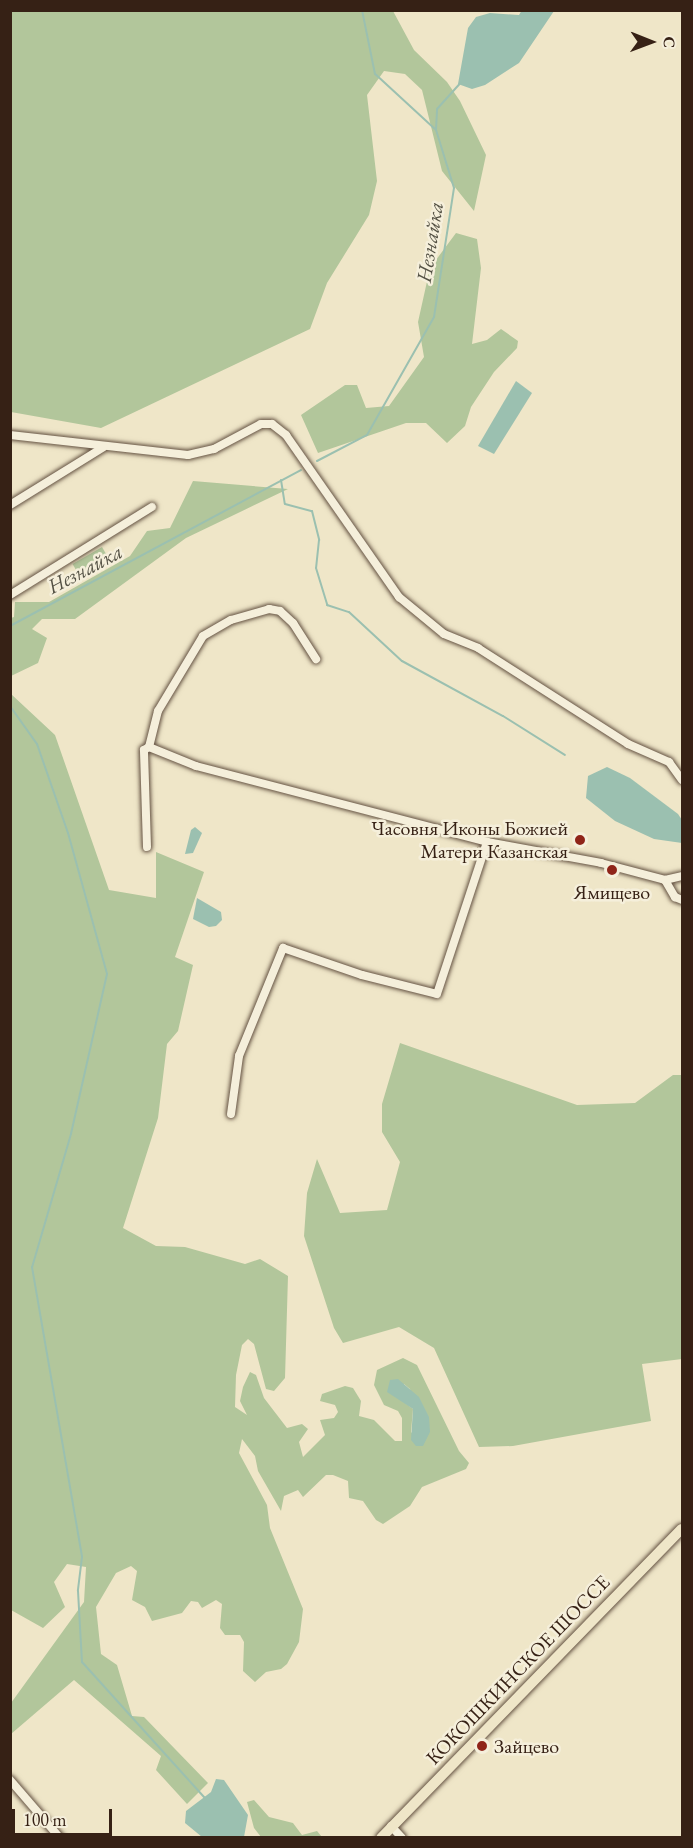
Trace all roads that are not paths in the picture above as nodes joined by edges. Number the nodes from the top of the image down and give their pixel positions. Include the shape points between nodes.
1 (10, 435) edge
2 (105, 447) junction
3 (10, 505) edge
4 (152, 507) dead end
5 (10, 595) edge
6 (316, 659) dead end
7 (148, 747) junction
8 (682, 780) edge
9 (487, 842) junction
10 (147, 847) dead end
11 (682, 876) edge
12 (665, 880) junction
13 (682, 900) edge
14 (231, 1114) dead end
15 (682, 1529) edge
16 (10, 1780) edge
17 (392, 1826) junction
18 (60, 1838) edge
19 (381, 1838) edge
20 (402, 1838) edge

1 - 2 street
2 - 3 street
2 - 8 street via 199,454 266,423 286,435 399,597 444,634 478,648 628,744 669,762
4 - 5 street
6 - 7 street via 293,623 280,611 269,609 231,620 203,636 192,650 158,711
7 - 9 street via 196,766
7 - 10 street via 144,750 143,779
9 - 12 street via 606,864
9 - 14 street via 437,994 362,975 282,948 239,1056
11 - 12 street
12 - 13 street via 675,897
15 - 17 main road, КОКОШКИНСКОЕ ШОССЕ
16 - 18 street
17 - 19 main road, КОКОШКИНСКОЕ ШОССЕ
17 - 20 street

